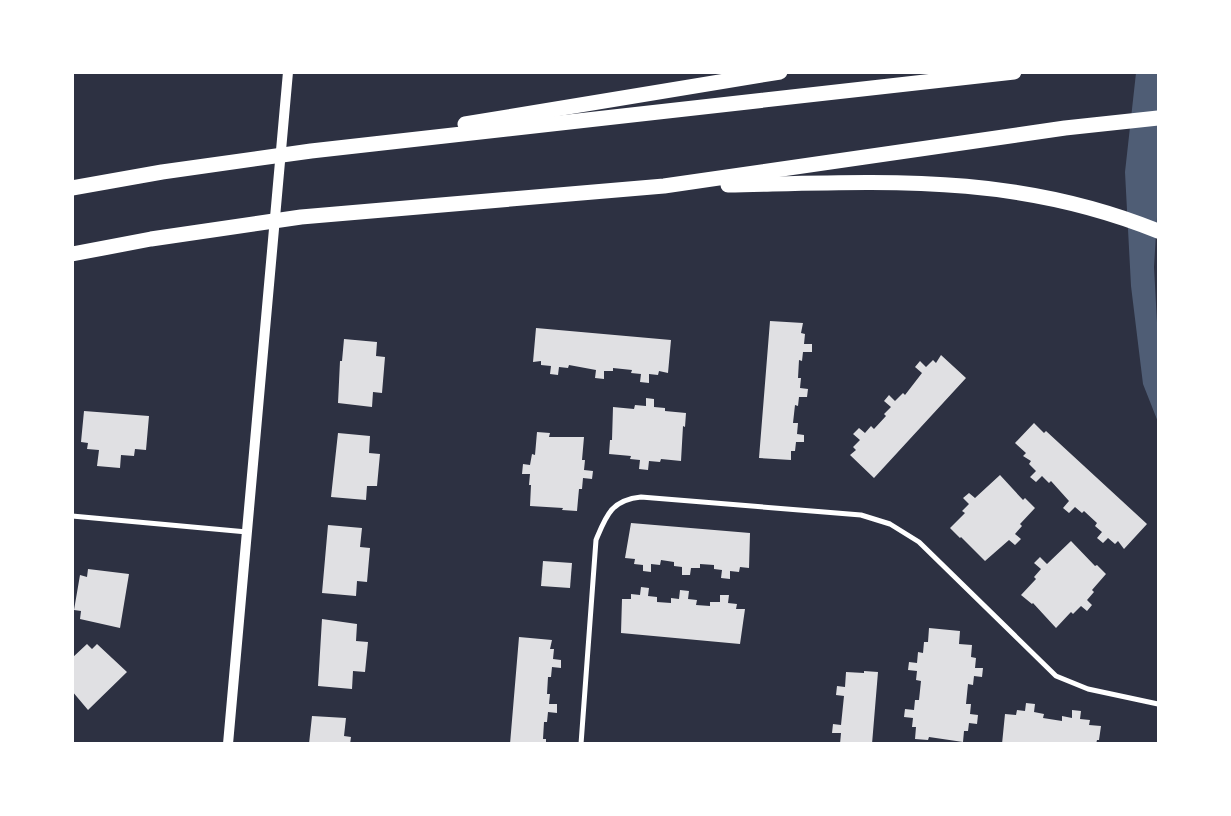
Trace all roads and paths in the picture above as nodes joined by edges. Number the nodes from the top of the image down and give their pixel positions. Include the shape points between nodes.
1 (780, 72) edge
2 (1014, 72) edge
3 (287, 77) edge
4 (1158, 118) edge
5 (310, 151) junction
6 (664, 186) junction
7 (72, 188) edge
8 (1158, 232) edge
9 (72, 254) edge
10 (72, 516) edge
11 (247, 532) junction
12 (1158, 704) edge
13 (228, 744) edge
14 (581, 744) edge

1 - 5 highway
2 - 5 highway
3 - 11 main road
4 - 6 highway via 1065,128
5 - 7 highway
6 - 8 highway via 918,182 994,188 1060,199
6 - 9 highway via 301,217 161,237
10 - 11 street
11 - 13 main road
12 - 14 street via 1088,689 1056,676 919,542 882,520 861,515 644,497 630,499 610,510 599,528

